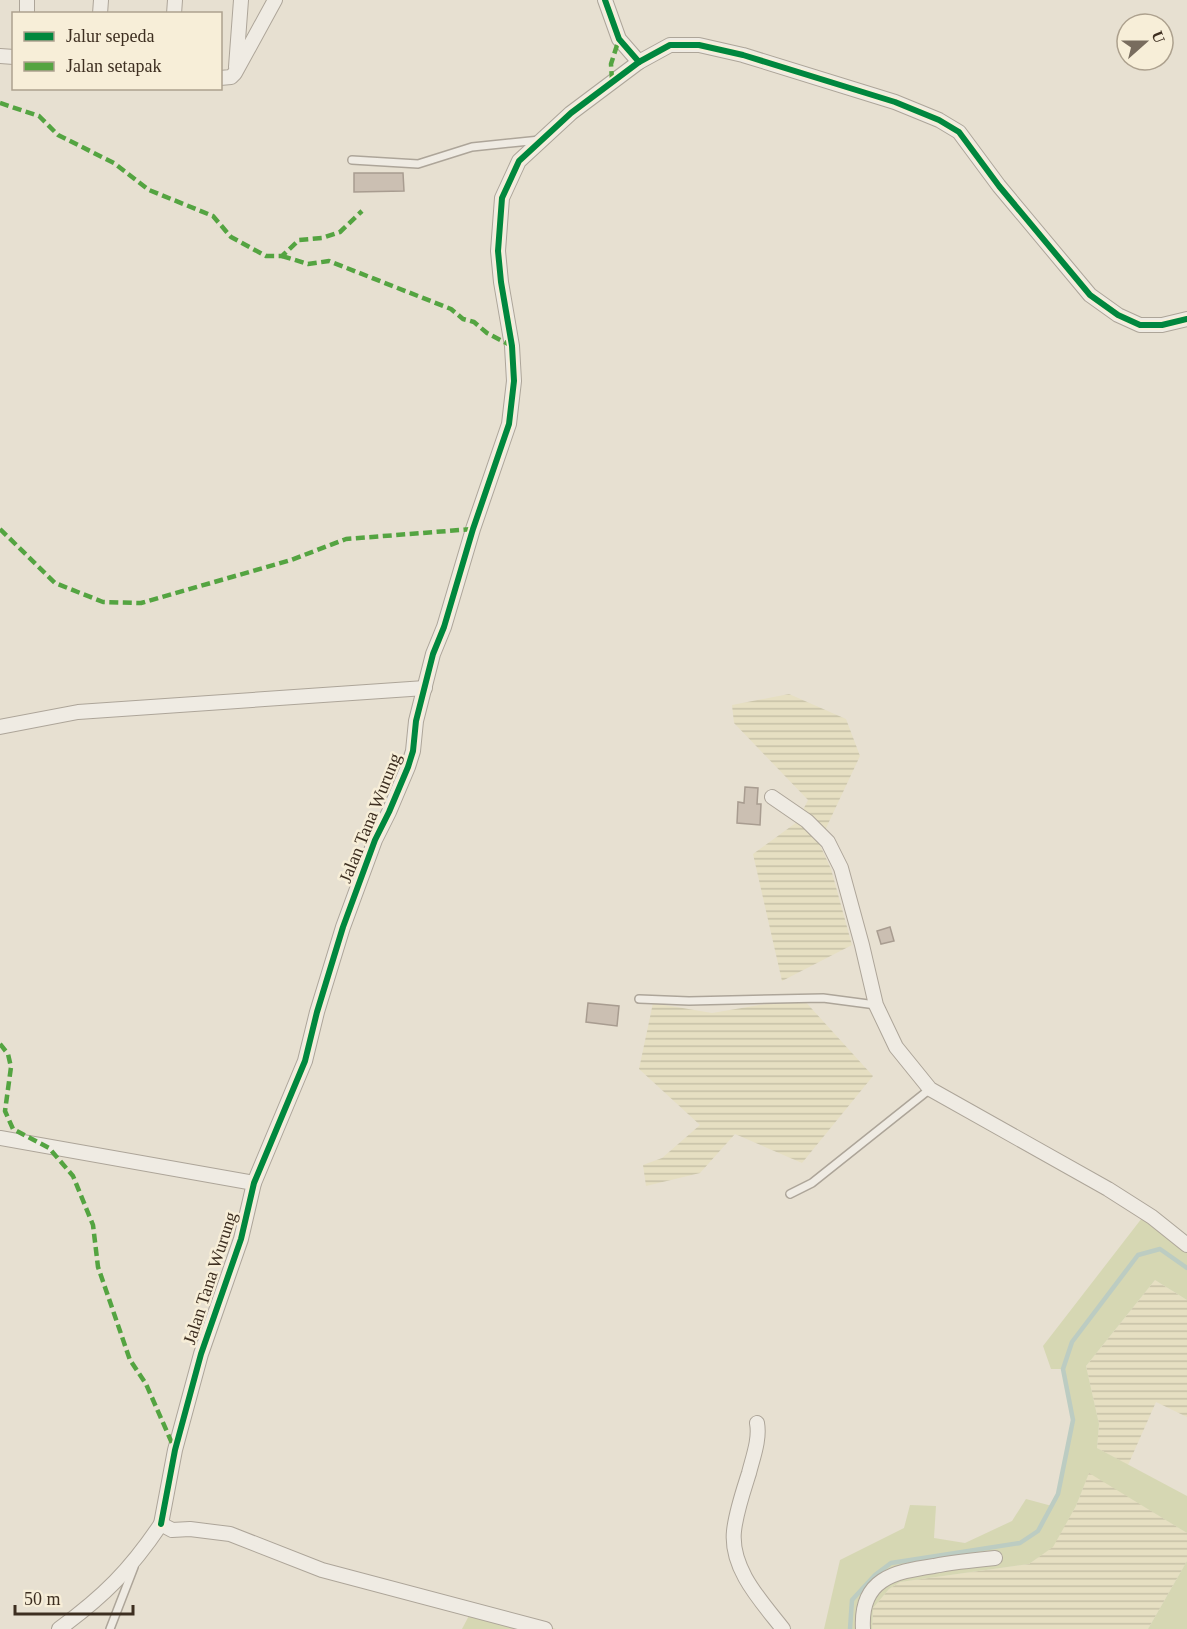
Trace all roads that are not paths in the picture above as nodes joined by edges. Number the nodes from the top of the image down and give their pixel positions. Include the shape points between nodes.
1 (241, 0) edge
2 (275, 0) edge
3 (605, 0) edge
4 (639, 62) junction
5 (236, 73) junction
6 (222, 78) edge
7 (542, 140) junction
8 (352, 160) dead end
9 (1187, 320) edge
10 (425, 688) junction
11 (0, 727) edge
12 (772, 797) dead end
13 (639, 999) dead end
14 (876, 1005) junction
15 (930, 1089) junction
16 (0, 1138) edge
17 (254, 1183) junction
18 (790, 1194) dead end
19 (1187, 1245) edge
20 (757, 1423) dead end
21 (161, 1524) junction
22 (995, 1558) dead end
23 (136, 1559) junction
24 (59, 1629) edge
25 (110, 1629) edge
26 (545, 1629) edge
27 (783, 1629) edge
28 (863, 1629) edge

1 - 5 street
2 - 5 street
3 - 4 street via 619,39
4 - 7 street, Jalan Tana Wurung via 571,112
4 - 9 street, Jalan Tana Wurung via 670,45 699,45 895,102 939,120 959,132 1090,295 1140,325
5 - 6 street
7 - 8 lane via 472,147 418,164
7 - 10 street, Jalan Tana Wurung via 519,161 502,198 498,251 513,346 509,424
10 - 11 street via 78,712
10 - 17 street, Jalan Tana Wurung via 408,767 375,840 343,927 305,1061
12 - 14 street via 807,821 828,842 837,859
13 - 14 lane via 823,998
14 - 15 street via 896,1047
15 - 18 lane via 812,1183
15 - 19 street via 1108,1189
16 - 17 street
17 - 21 street, Jalan Tana Wurung via 241,1239 180,1428
20 - 27 street via 758,1435 734,1540 747,1581
21 - 23 street
21 - 26 street via 172,1530 190,1528 230,1534 322,1570
22 - 28 street via 896,1573 870,1593 864,1604
23 - 24 street via 93,1604
23 - 25 lane

